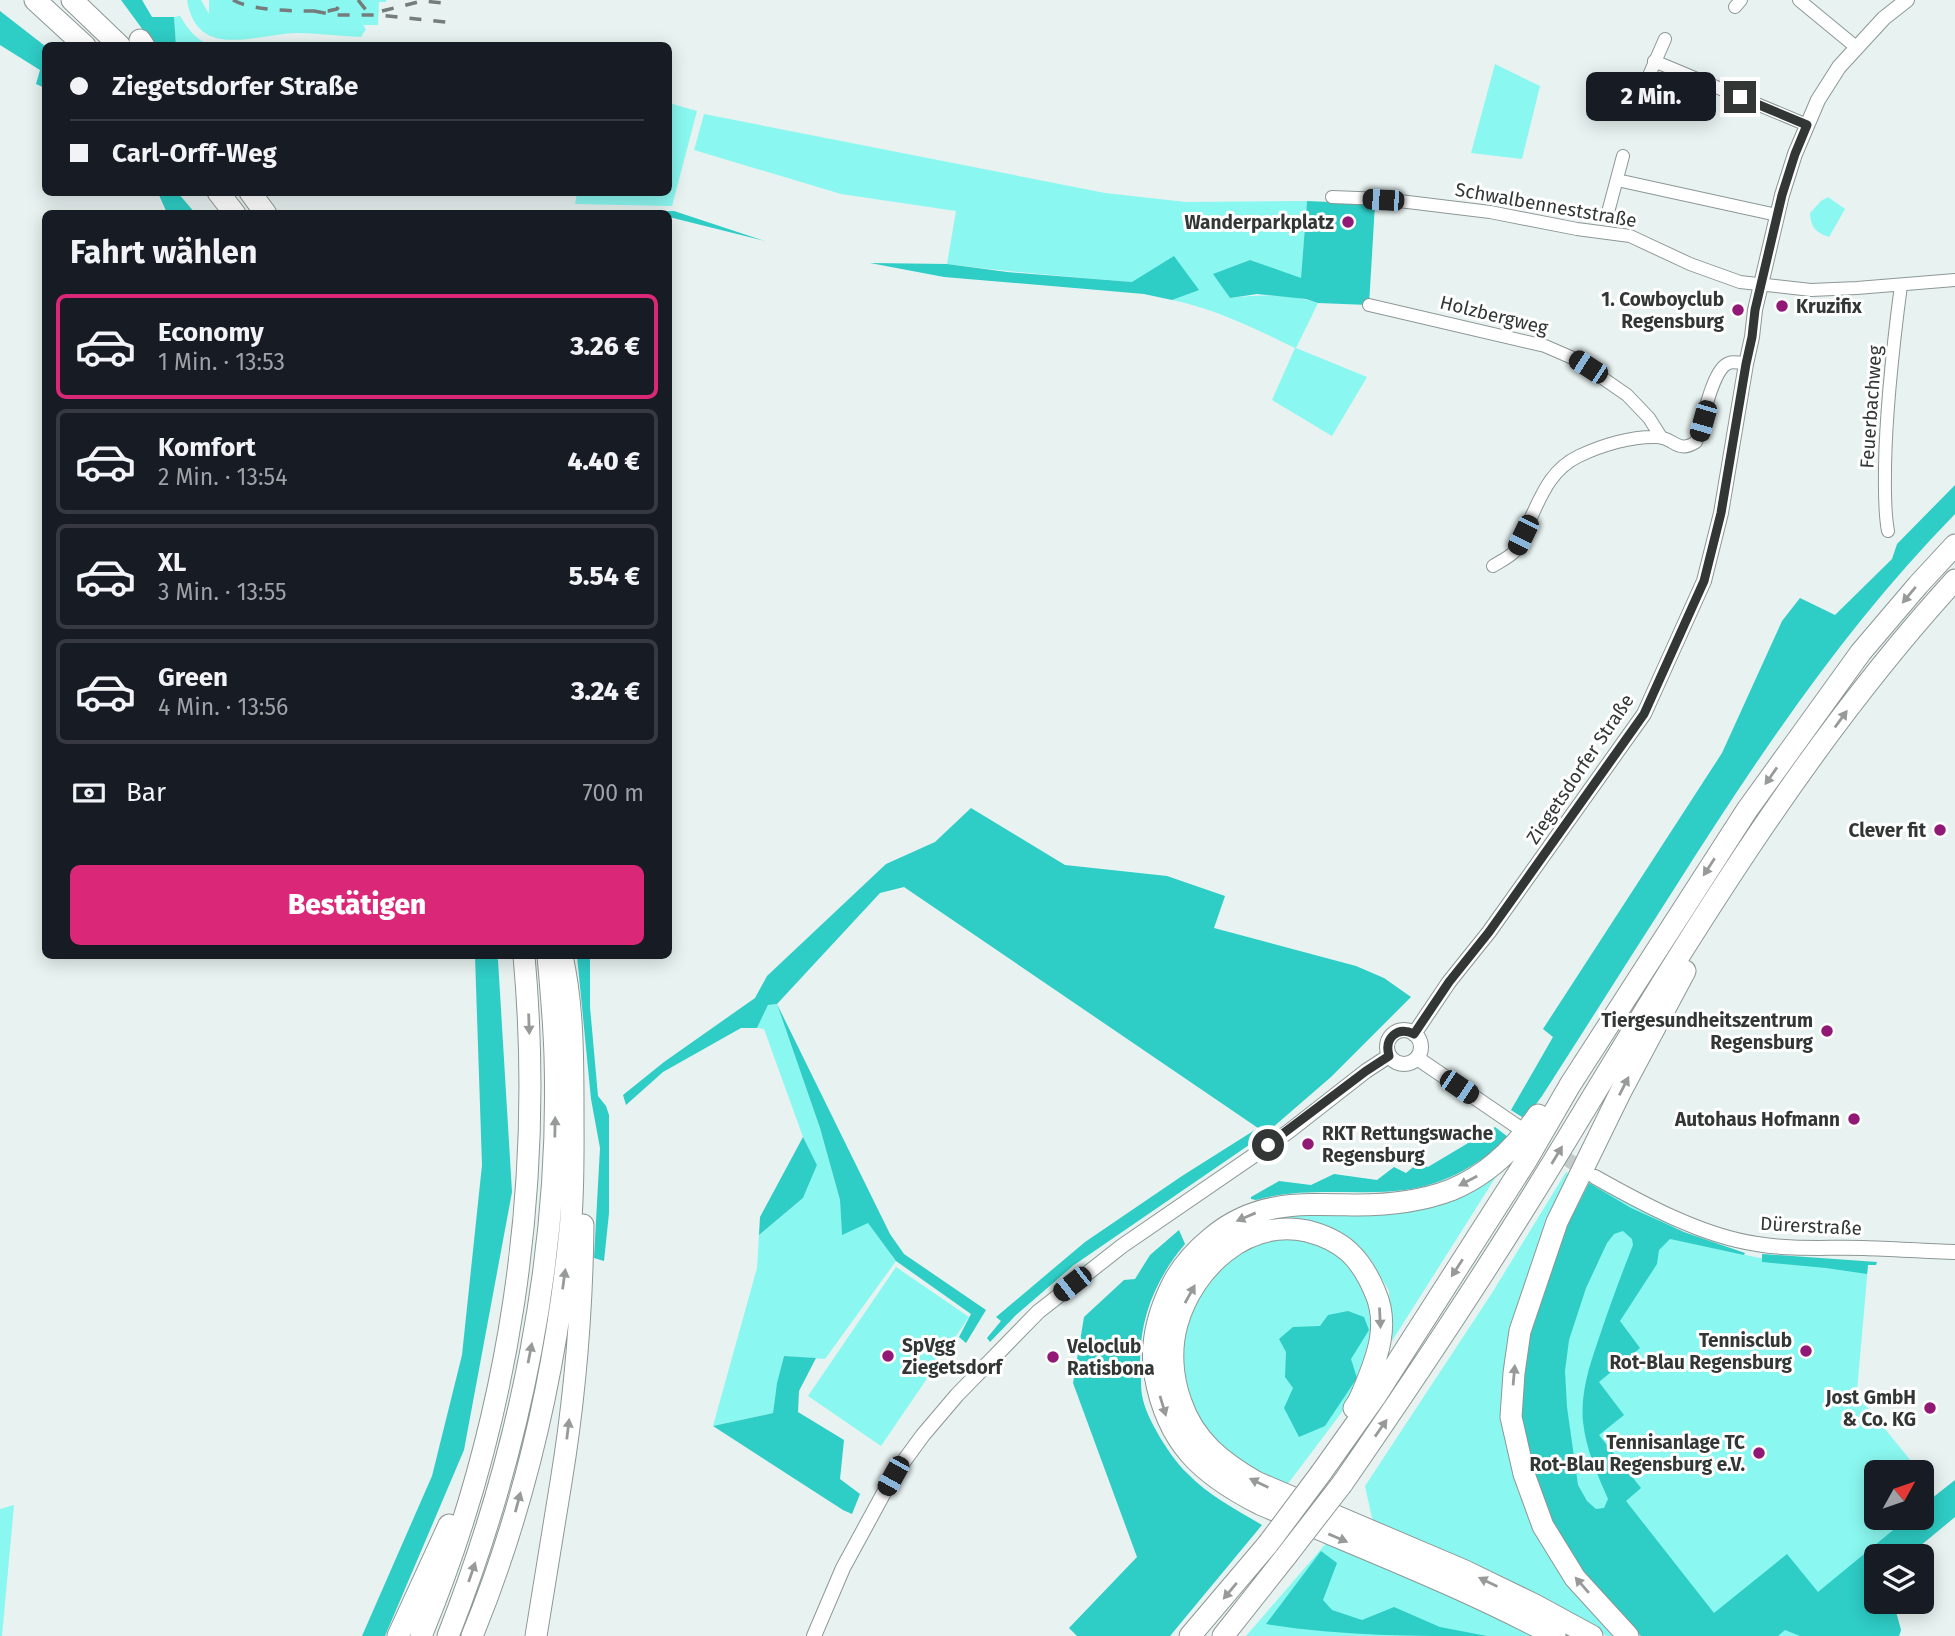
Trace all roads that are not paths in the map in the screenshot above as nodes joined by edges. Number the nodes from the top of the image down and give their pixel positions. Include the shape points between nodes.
1 (35, 0) edge
2 (72, 0) edge
3 (1799, 0) edge
4 (1907, 0) edge
5 (1665, 39) dead end
6 (81, 42) edge
7 (132, 42) edge
8 (1856, 47) junction
9 (1654, 61) junction
10 (1636, 105) dead end
11 (1807, 125) junction
12 (1623, 156) dead end
13 (1617, 180) junction
14 (1332, 197) dead end
15 (1777, 215) junction
16 (1608, 216) dead end
17 (1955, 280) edge
18 (1762, 284) junction
19 (1901, 285) junction
20 (1369, 305) dead end
21 (1746, 364) junction
22 (1661, 437) junction
23 (1888, 531) dead end
24 (1955, 545) edge
25 (1493, 566) dead end
26 (1955, 580) edge
27 (1731, 875) junction
28 (524, 959) edge
29 (548, 959) edge
30 (562, 959) edge
31 (1414, 1034) junction
32 (1389, 1056) junction
33 (1417, 1058) junction
34 (573, 1080) junction
35 (1570, 1085) junction
36 (1517, 1127) tunnel mouth
37 (1595, 1177) tunnel mouth
38 (1955, 1252) edge
39 (1333, 1453) junction
40 (475, 1482) junction
41 (398, 1636) edge
42 (421, 1636) edge
43 (448, 1636) edge
44 (472, 1636) edge
45 (536, 1636) edge
46 (814, 1636) edge
47 (1190, 1636) edge
48 (1223, 1636) edge
49 (1555, 1636) edge
50 (1592, 1636) edge
51 (1628, 1636) edge

1 - 6 highway
2 - 7 highway
3 - 8 street
4 - 8 street, Ziegetsdorfer Straße
5 - 9 street
8 - 11 street, Ziegetsdorfer Straße via 1825,89
9 - 10 street
9 - 11 street
11 - 15 street, Ziegetsdorfer Straße
12 - 13 street
13 - 15 street
13 - 16 street
14 - 18 street, Schwalbenneststraße via 1490,212 1630,236 1690,264 1741,282
15 - 18 street, Ziegetsdorfer Straße
17 - 19 street, Schwalbenneststraße
18 - 19 street, Schwalbenneststraße via 1811,290
18 - 21 street, Ziegetsdorfer Straße
19 - 23 street, Feuerbachweg via 1889,380
20 - 22 street, Holzbergweg via 1545,346 1575,359 1627,395
21 - 22 street via 1731,362 1721,368 1696,442 1680,447
21 - 31 street, Ziegetsdorfer Straße via 1721,513 1704,581 1644,714
22 - 25 street via 1612,444 1577,456 1544,487 1515,552
24 -> 35 highway via 1861,652 1814,715 1710,865
27 -> 26 highway via 1876,672
48 -> 27 highway, bridge via 1342,1484 1437,1344
51 -> 27 highway via 1575,1578 1543,1527 1511,1417 1514,1373 1520,1331 1558,1222 1621,1091 1720,914
28 -> 40 highway via 530,1066 526,1201 502,1367
43 -> 29 highway via 508,1457 536,1321 555,1131
30 - 34 highway
31 - 32 street via 1402,1031 1391,1037
31 - 33 street via 1420,1045
32 - 33 street via 1406,1064
32 - 46 street via 1088,1271 1029,1321 957,1395 893,1476 843,1568
33 - 36 street
44 -> 34 highway via 514,1518 550,1373 570,1227
45 -> 34 highway via 562,1480 580,1316 582,1182
35 -> 39 highway via 1375,1397
35 -> 49 highway via 1490,1168 1451,1190 1405,1201 1274,1207 1230,1224 1202,1246 1175,1279 1159,1316 1153,1363 1158,1392 1175,1434 1203,1468 1226,1485
37 - 38 street, Dürerstraße via 1667,1214 1754,1244
39 -> 47 highway, bridge via 1268,1544
50 -> 39 highway via 1465,1571 1256,1482 1210,1450 1181,1403 1174,1373 1177,1325 1203,1273 1219,1256 1260,1232 1302,1230 1338,1242 1367,1272 1377,1296 1381,1319 1374,1367 1358,1403 1334,1436
40 - 41 highway via 452,1520
40 - 42 highway

